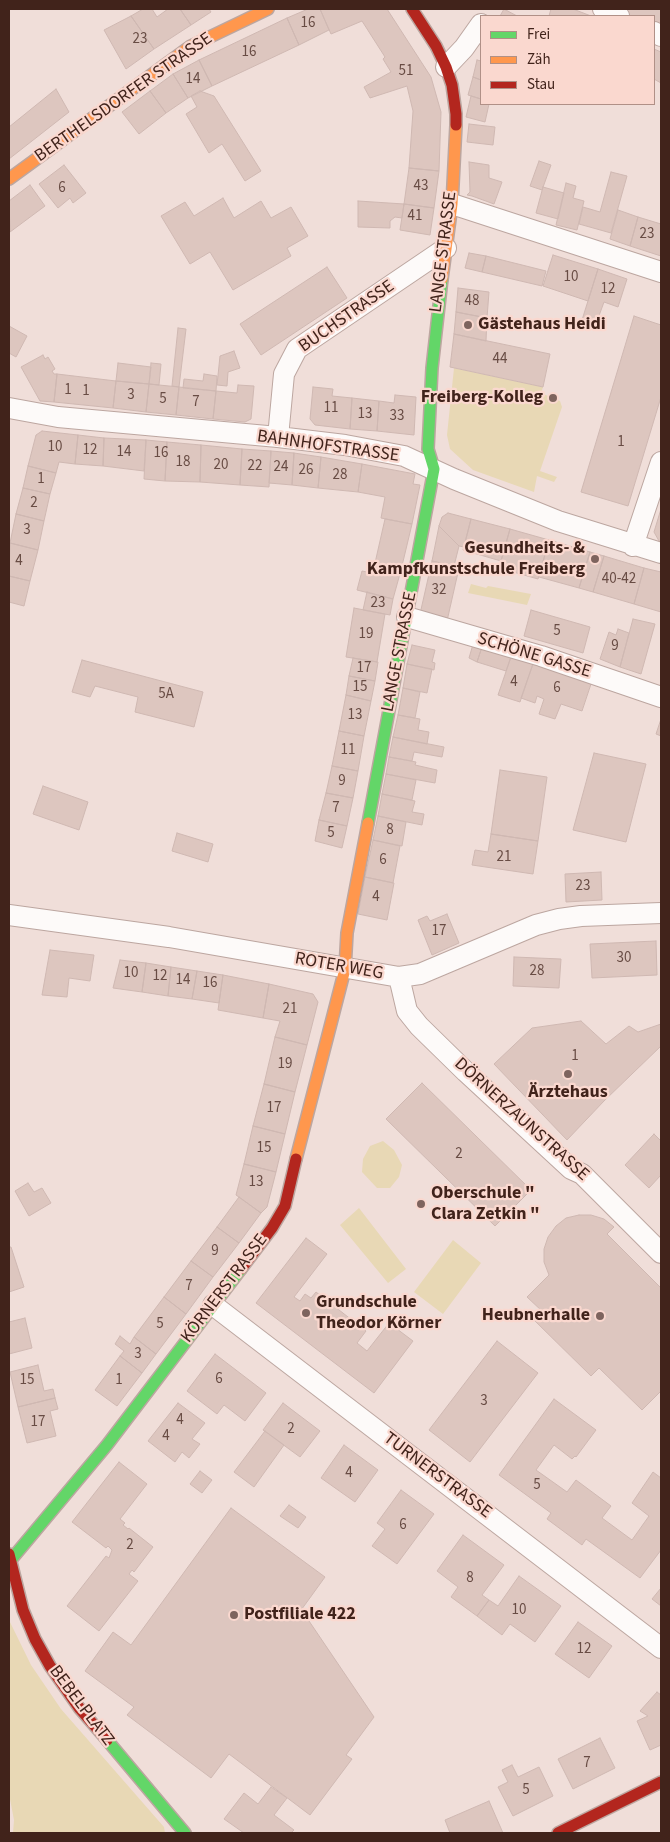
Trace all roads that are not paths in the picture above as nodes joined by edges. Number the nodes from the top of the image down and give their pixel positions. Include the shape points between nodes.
1 (268, 9) edge
2 (412, 9) edge
3 (602, 9) edge
4 (617, 15) edge
5 (480, 25) edge
6 (446, 67) junction
7 (9, 179) edge
8 (452, 204) junction
9 (446, 248) junction
10 (661, 272) edge
11 (9, 408) edge
12 (278, 438) junction
13 (661, 462) edge
14 (434, 469) junction
15 (633, 546) junction
16 (661, 553) edge
17 (406, 617) junction
18 (661, 697) edge
19 (661, 913) edge
20 (9, 915) edge
21 (345, 969) junction
22 (398, 977) junction
23 (661, 1253) edge
24 (213, 1305) junction
25 (9, 1558) edge
26 (13, 1588) edge
27 (661, 1648) edge
28 (661, 1782) edge
29 (185, 1833) edge
30 (558, 1833) edge

1 - 7 street, BERTHELSDORFER STRASSE via 191,46
2 - 6 street, LANGE STRASSE
3 - 4 street
5 - 6 street
6 - 8 street, LANGE STRASSE via 456,114
8 - 9 street, LANGE STRASSE
8 - 10 street
9 - 12 street, BUCHSTRASSE via 297,349 284,374
9 - 14 street, LANGE STRASSE via 436,319 428,449
11 - 12 street, BAHNHOFSTRASSE via 58,417
12 - 14 street, BAHNHOFSTRASSE via 404,456
13 - 15 street
14 - 15 street, BAHNHOFSTRASSE via 558,521
14 - 17 street, LANGE STRASSE
15 - 16 street, BAHNHOFSTRASSE
17 - 18 street, SCHÖNE GASSE via 541,656
17 - 21 street, LANGE STRASSE via 347,933
19 - 22 street, ROTER WEG via 581,916 551,921 420,974
20 - 21 street, ROTER WEG via 169,937
21 - 22 street, ROTER WEG
21 - 24 street, KÖRNERSTRASSE via 285,1206
22 - 23 street, DÖRNERZAUNSTRASSE via 407,1011 419,1026 571,1169 582,1174
24 - 25 street, KÖRNERSTRASSE via 106,1445
24 - 27 street, TURNERSTRASSE
25 - 26 street, BEBELPLATZ
26 - 29 street, BEBELPLATZ via 35,1639 80,1710
28 - 30 street

